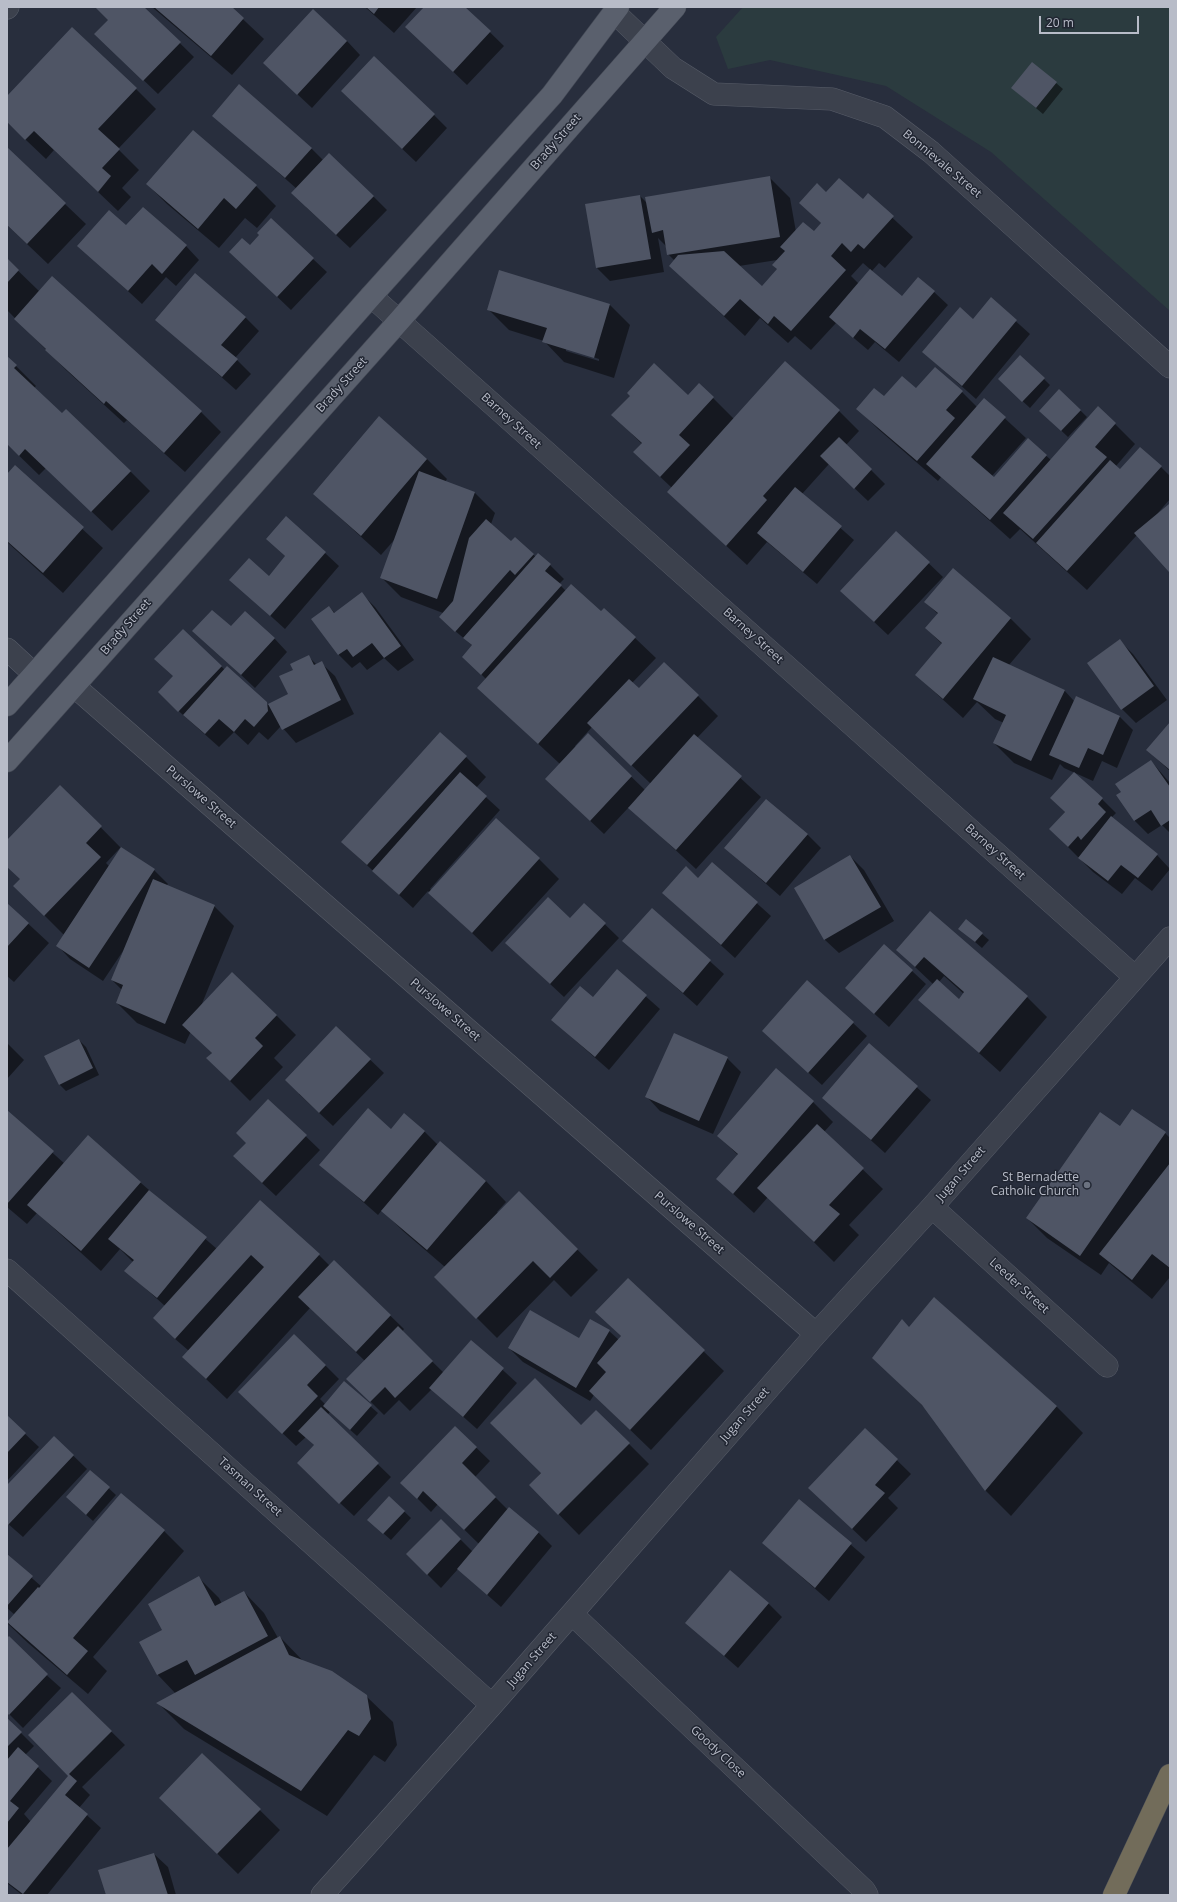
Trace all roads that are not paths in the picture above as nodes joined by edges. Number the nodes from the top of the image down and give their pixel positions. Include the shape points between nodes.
1 (675, 7) edge
2 (616, 10) edge
3 (644, 42) junction
4 (371, 296) junction
5 (399, 321) junction
6 (1170, 367) edge
7 (7, 649) edge
8 (34, 674) junction
9 (74, 686) junction
10 (7, 705) edge
11 (7, 761) edge
12 (1170, 938) edge
13 (1135, 977) junction
14 (932, 1207) junction
15 (7, 1270) edge
16 (816, 1334) junction
17 (1106, 1366) dead end
18 (572, 1614) junction
19 (492, 1705) junction
20 (1170, 1775) edge
21 (870, 1893) edge
22 (322, 1895) edge
23 (1114, 1895) edge

1 - 3 main road, Brady Street
2 - 3 street, Bonnievale Street
2 - 4 main road via 552,95
3 - 5 main road, Brady Street
3 - 6 street, Bonnievale Street via 673,68 714,94 832,99 885,117 931,152
4 - 5 street, Barney Street
4 - 8 main road
5 - 9 main road, Brady Street
5 - 13 street, Barney Street
7 - 8 street
8 - 10 main road
9 - 11 main road, Brady Street
9 - 16 street, Purslowe Street
12 - 13 street, Jugan Street
13 - 14 street, Jugan Street
14 - 16 street, Jugan Street
14 - 17 street, Leeder Street
15 - 19 street, Tasman Street
16 - 18 street, Jugan Street
18 - 19 street, Jugan Street
18 - 21 street, Goody Close
19 - 22 street, Jugan Street
20 - 23 highway

